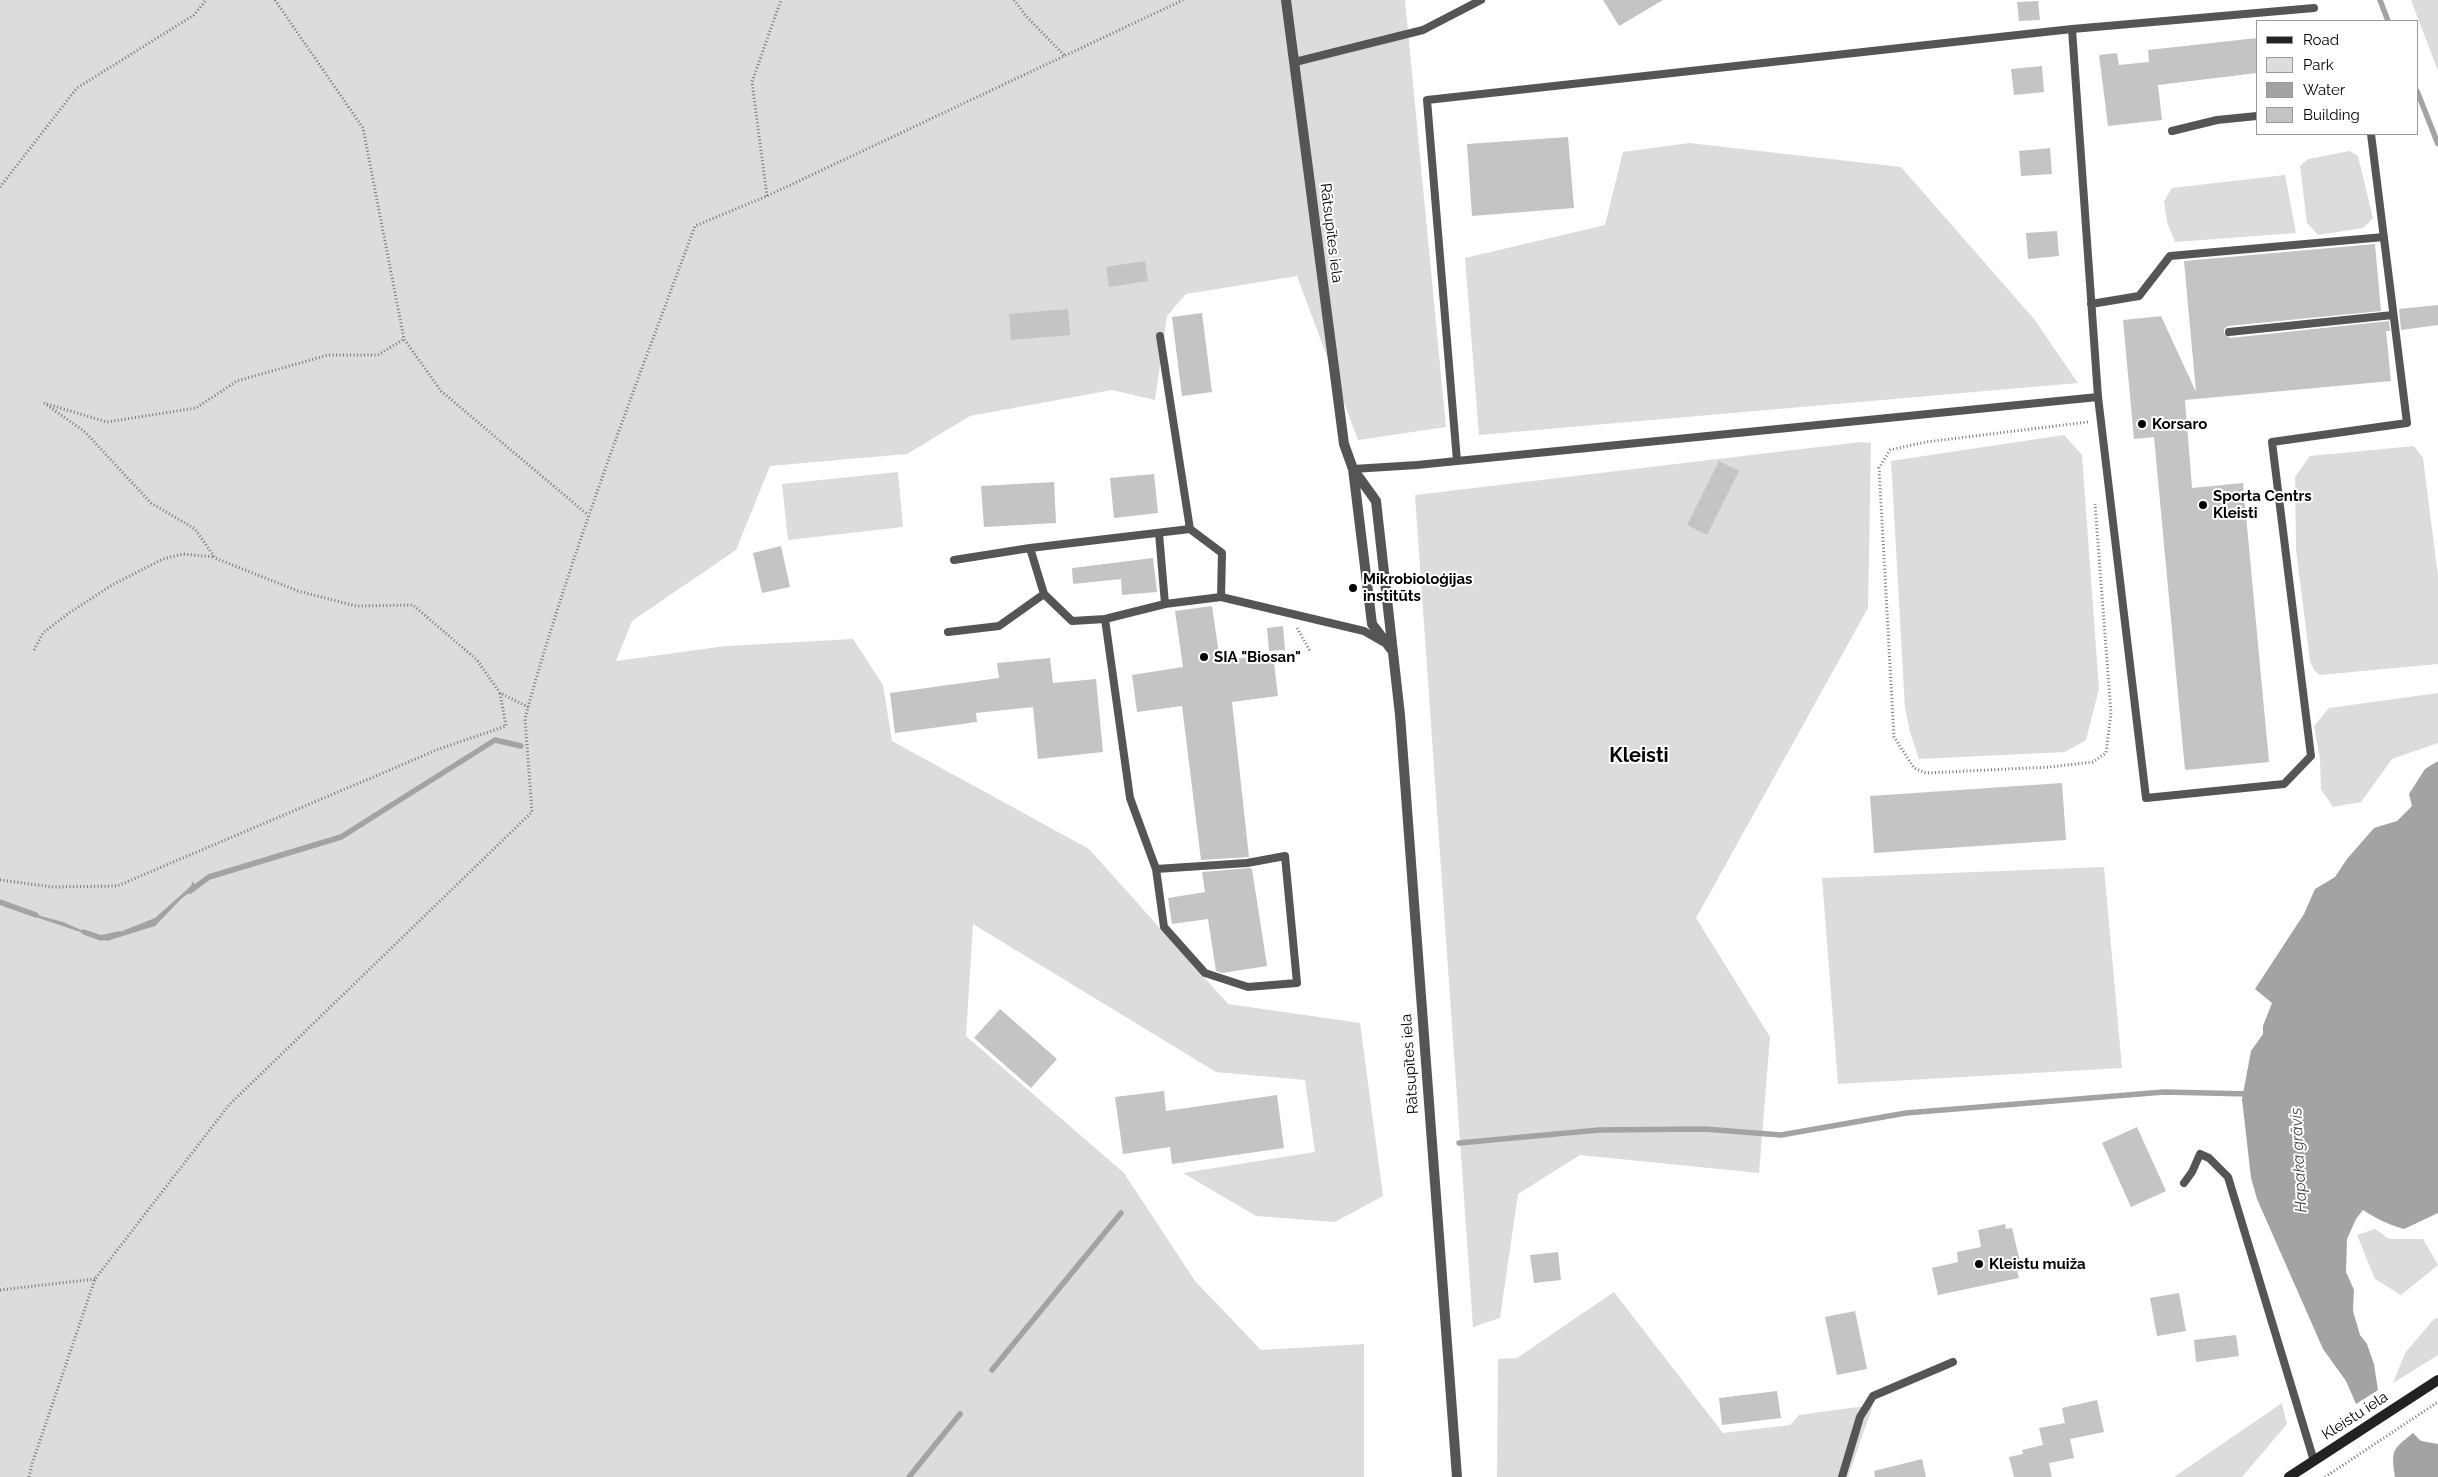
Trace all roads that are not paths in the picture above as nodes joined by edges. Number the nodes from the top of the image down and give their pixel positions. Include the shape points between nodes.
1 (1286, 0) edge
2 (1481, 0) edge
3 (2314, 8) dead end
4 (2072, 30) junction
5 (1295, 62) junction
6 (2256, 116) edge
7 (2172, 131) dead end
8 (2371, 135) edge
9 (2384, 237) junction
10 (2092, 304) junction
11 (2393, 315) junction
12 (2229, 332) dead end
13 (1160, 336) dead end
14 (2098, 397) junction
15 (1458, 461) junction
16 (1353, 469) junction
17 (1190, 529) junction
18 (1159, 533) junction
19 (1030, 548) junction
20 (954, 560) dead end
21 (1044, 594) junction
22 (1221, 597) junction
23 (1165, 604) junction
24 (1105, 620) junction
25 (948, 632) dead end
26 (1392, 650) junction
27 (1156, 869) junction
28 (2184, 1183) dead end
29 (1953, 1362) dead end
30 (2438, 1380) edge
31 (2314, 1460) junction
32 (1457, 1477) edge
33 (1842, 1477) edge
34 (2289, 1477) edge

1 - 5 street, Rātsupītes iela
2 - 5 lane via 1423,30
3 - 4 lane
4 - 10 lane
4 - 15 lane via 1427,100
5 - 16 street, Rātsupītes iela via 1344,444
6 - 7 lane via 2217,120
8 - 9 lane
9 - 10 lane via 2170,256 2139,296
9 - 11 lane
10 - 14 lane
11 - 12 lane
11 - 14 lane via 2406,423 2272,442 2311,756 2284,784 2146,798
13 - 17 lane
14 - 15 lane
15 - 16 lane
16 - 26 street, Rātsupītes iela via 1372,624
16 - 26 street, Rātsupītes iela via 1376,500
17 - 18 lane
17 - 22 lane via 1222,553
18 - 19 lane
18 - 23 lane
19 - 20 lane
19 - 21 lane
21 - 24 lane via 1072,621
21 - 25 lane via 999,626
22 - 23 lane
22 - 26 lane via 1364,631
23 - 24 lane
24 - 27 lane via 1130,798
26 - 32 street, Rātsupītes iela via 1400,715
27 - 27 lane via 1285,856 1297,983 1248,986 1205,972 1164,927
28 - 31 lane via 2200,1154 2209,1158 2228,1177
29 - 33 lane via 1873,1396 1860,1417
30 - 31 main road, Kleistu iela
31 - 34 main road, Kleistu iela

